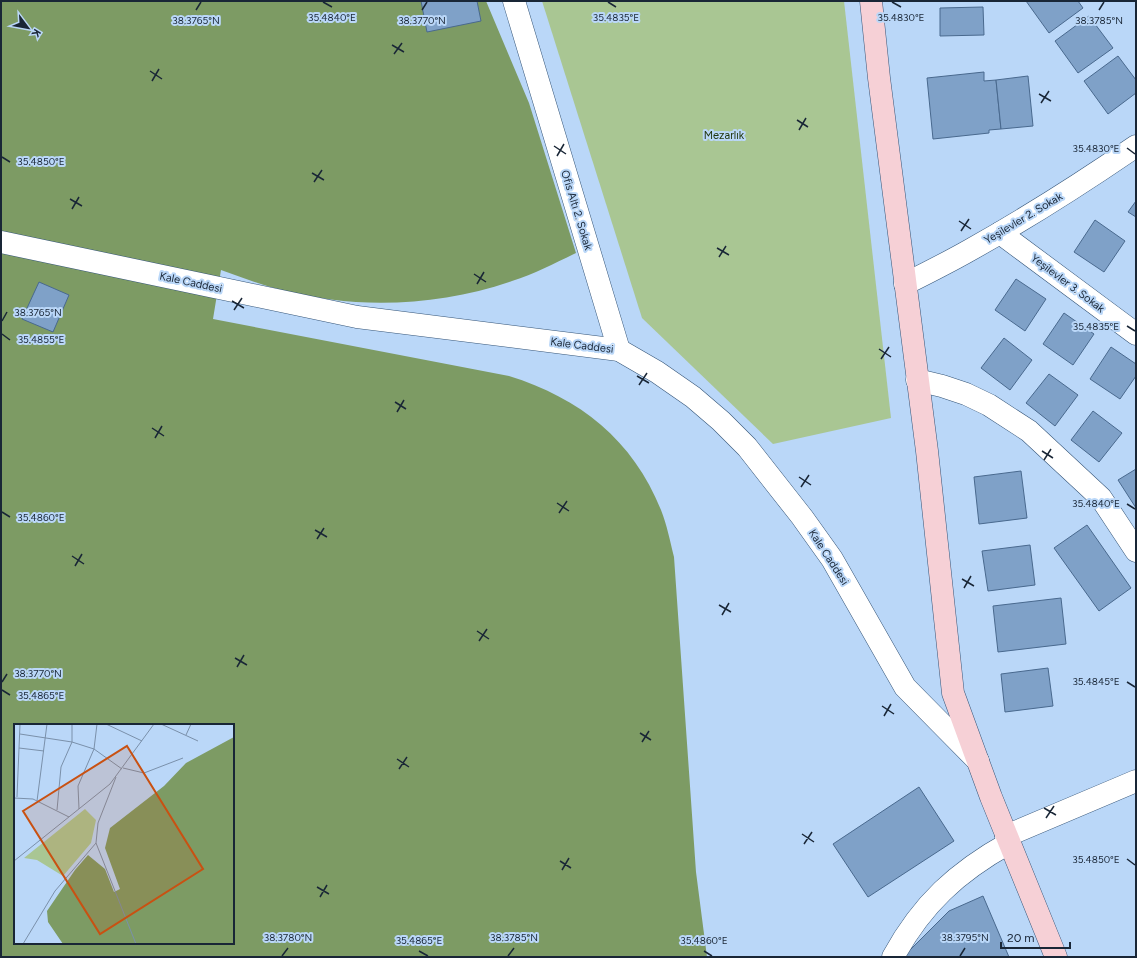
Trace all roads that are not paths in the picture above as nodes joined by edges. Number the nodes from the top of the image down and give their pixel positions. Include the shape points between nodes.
1 (514, 1) edge
2 (871, 1) edge
3 (1136, 146) edge
4 (1000, 233) junction
5 (1, 242) edge
6 (905, 284) junction
7 (1136, 334) edge
8 (619, 350) junction
9 (917, 380) junction
10 (1136, 551) edge
11 (978, 761) junction
12 (1136, 780) edge
13 (1008, 840) junction
14 (894, 957) edge
15 (1056, 957) edge

1 - 8 street, Ofis Altı 2. Sokak
2 - 6 main road
3 - 4 street, Yeşilevler 2. Sokak
4 - 6 street, Yeşilevler 2. Sokak
4 - 7 street, Yeşilevler 3. Sokak
5 - 8 street, Kale Caddesi via 357,316
6 - 9 main road
8 - 11 street, Kale Caddesi via 693,397 747,447 832,559 905,687
9 - 10 street via 966,394 996,409 1028,430 1101,498
9 - 11 main road via 953,693
11 - 13 main road
12 - 13 street
13 - 14 street via 938,894 902,940
13 - 15 main road

